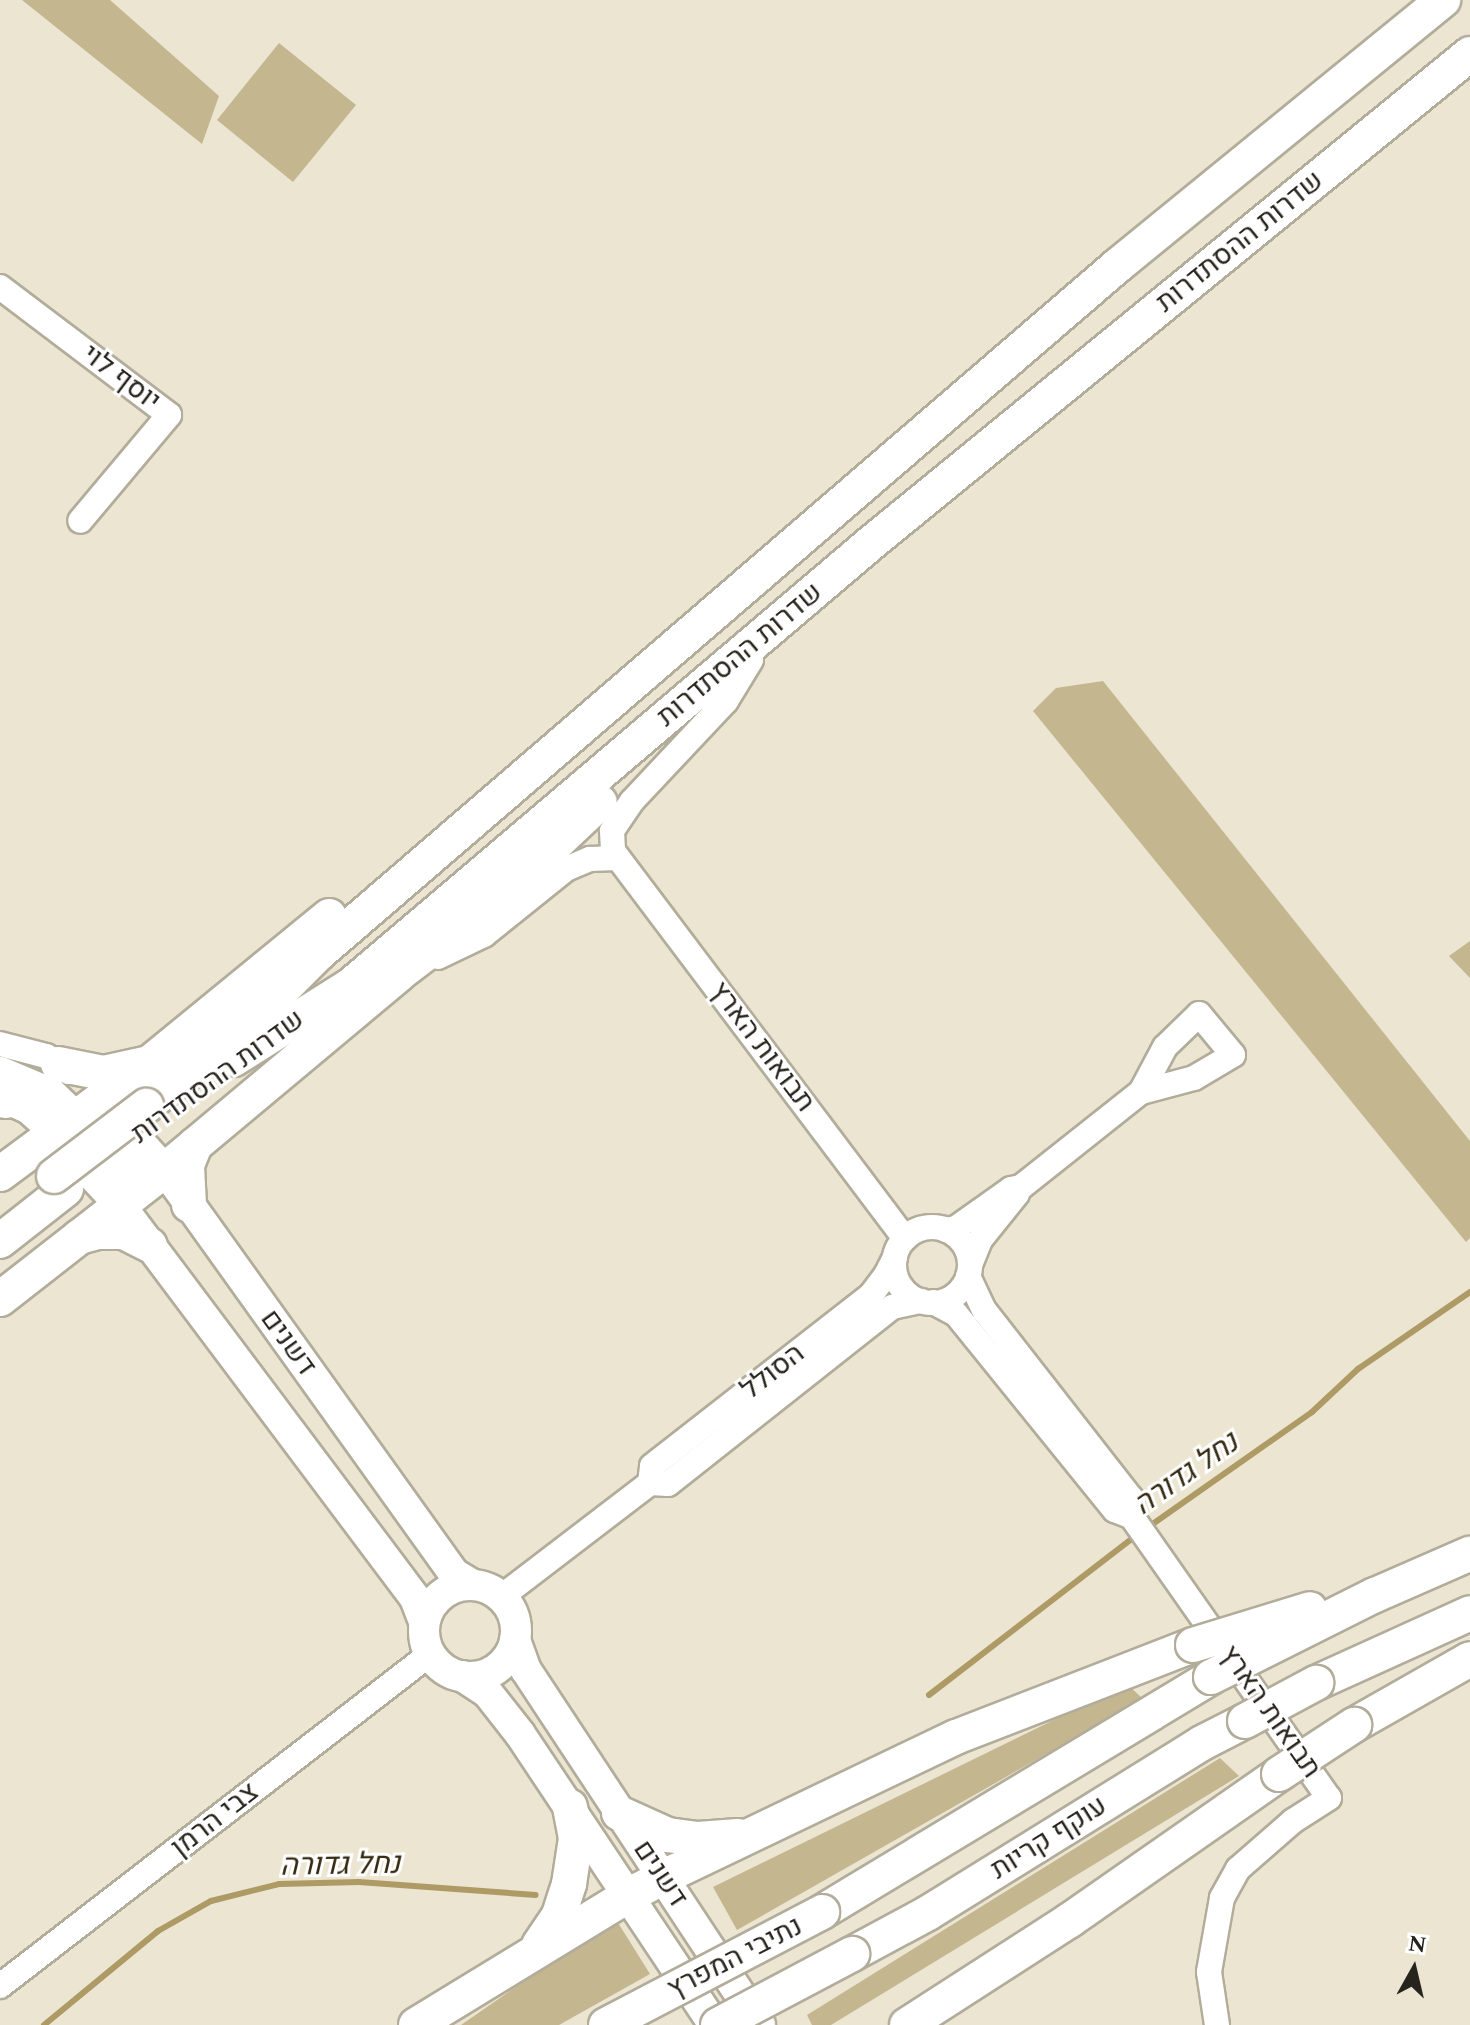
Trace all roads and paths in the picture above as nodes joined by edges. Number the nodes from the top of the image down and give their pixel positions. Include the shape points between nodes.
1 (1443, 0) edge
2 (1470, 54) edge
3 (0, 287) edge
4 (80, 521) dead end
5 (871, 543) junction
6 (751, 660) junction
7 (644, 672) junction
8 (617, 858) junction
9 (396, 976) junction
10 (0, 1044) edge
11 (152, 1061) junction
12 (58, 1064) junction
13 (1141, 1092) dead end
14 (2, 1093) edge
15 (77, 1118) junction
16 (195, 1145) junction
17 (165, 1170) junction
18 (0, 1174) edge
19 (1021, 1187) junction
20 (120, 1205) junction
21 (189, 1205) junction
22 (0, 1214) edge
23 (946, 1230) junction
24 (79, 1237) junction
25 (0, 1241) edge
26 (150, 1245) junction
27 (900, 1247) junction
28 (969, 1270) junction
29 (0, 1299) edge
30 (927, 1302) junction
31 (650, 1483) junction
32 (1135, 1520) junction
33 (1469, 1554) edge
34 (1432, 1570) junction
35 (473, 1585) junction
36 (501, 1597) junction
37 (1470, 1613) edge
38 (424, 1622) junction
39 (515, 1640) junction
40 (430, 1654) junction
41 (1470, 1659) edge
42 (462, 1676) junction
43 (570, 1807) junction
44 (619, 1813) junction
45 (759, 1834) junction
46 (662, 1878) junction
47 (629, 1895) junction
48 (822, 1912) joint
49 (1037, 1941) junction
50 (532, 1954) junction
51 (852, 1954) joint
52 (0, 1986) edge
53 (416, 2025) edge
54 (606, 2025) edge
55 (716, 2025) edge
56 (760, 2025) edge
57 (907, 2025) edge
58 (933, 2025) edge
59 (1217, 2025) edge

1 - 7 highway, שדרות ההסתדרות via 1117,266
2 - 5 highway, שדרות ההסתדרות
3 - 4 street, יוסף לוי via 169,415
5 - 6 highway
5 - 25 highway, שדרות ההסתדרות via 351,985 247,1049
6 - 8 street via 726,701 615,824 612,845
6 - 9 highway via 495,901
7 - 11 highway via 615,683
7 - 22 highway, שדרות ההסתדרות, bridge via 318,954 240,1032
8 - 9 street via 590,859 566,869 484,935
8 - 27 street, תבואות הארץ
9 - 16 highway
10 - 12 street
11 - 12 highway via 103,1073
11 - 15 highway
12 - 15 street
13 - 19 street
14 - 15 highway via 50,1095
15 - 17 highway via 129,1170 152,1175
15 - 18 highway
15 - 20 main road, דשנים
16 - 17 highway
16 - 21 highway via 187,1165
17 - 20 highway
17 - 21 main road, דשנים
19 - 23 street
19 - 28 street via 980,1240
20 - 24 highway
20 - 26 main road, דשנים
21 - 35 main road, דשנים via 453,1573
23 - 27 street via 924,1228
23 - 28 street via 963,1243
24 - 26 highway via 124,1232
24 - 29 highway
26 - 38 main road, דשנים via 415,1598
27 - 30 street via 896,1278 901,1288
27 - 31 street, הסולל via 871,1295 652,1466
28 - 30 street via 955,1294
28 - 32 street, תבואות הארץ via 984,1310 1131,1498
30 - 31 street, הסולל via 892,1307 668,1484
30 - 32 street, תבואות הארץ via 956,1314 1115,1510
31 - 36 street, הסולל
32 - 59 street, תבואות הארץ via 1329,1798 1293,1821 1238,1869 1222,1898 1209,1972
33 - 34 highway, bridge
34 - 45 highway, bridge via 1193,1645 956,1737
34 - 48 highway, עוקף קריות, bridge via 1211,1677
35 - 36 main road
35 - 38 main road via 439,1596
36 - 39 main road via 515,1621
37 - 51 highway, עוקף קריות, bridge via 1316,1683 1202,1743 928,1913
38 - 40 main road
39 - 42 main road via 497,1668
39 - 44 main road, דשנים via 526,1670
40 - 42 main road
40 - 52 street, צבי הרמן
41 - 49 highway, bridge via 1354,1725
42 - 43 main road, דשנים via 487,1692
43 - 47 main road, דשנים
43 - 50 highway via 576,1838 569,1884 559,1915
44 - 45 highway via 681,1838
44 - 46 main road, דשנים
45 - 46 highway
46 - 47 highway
46 - 56 main road, דשנים
47 - 50 highway
47 - 55 main road, דשנים
48 - 54 highway, נתיבי המפרץ, bridge
49 - 57 highway
49 - 58 highway
50 - 53 highway
51 - 55 highway, נתיבי המפרץ, bridge

